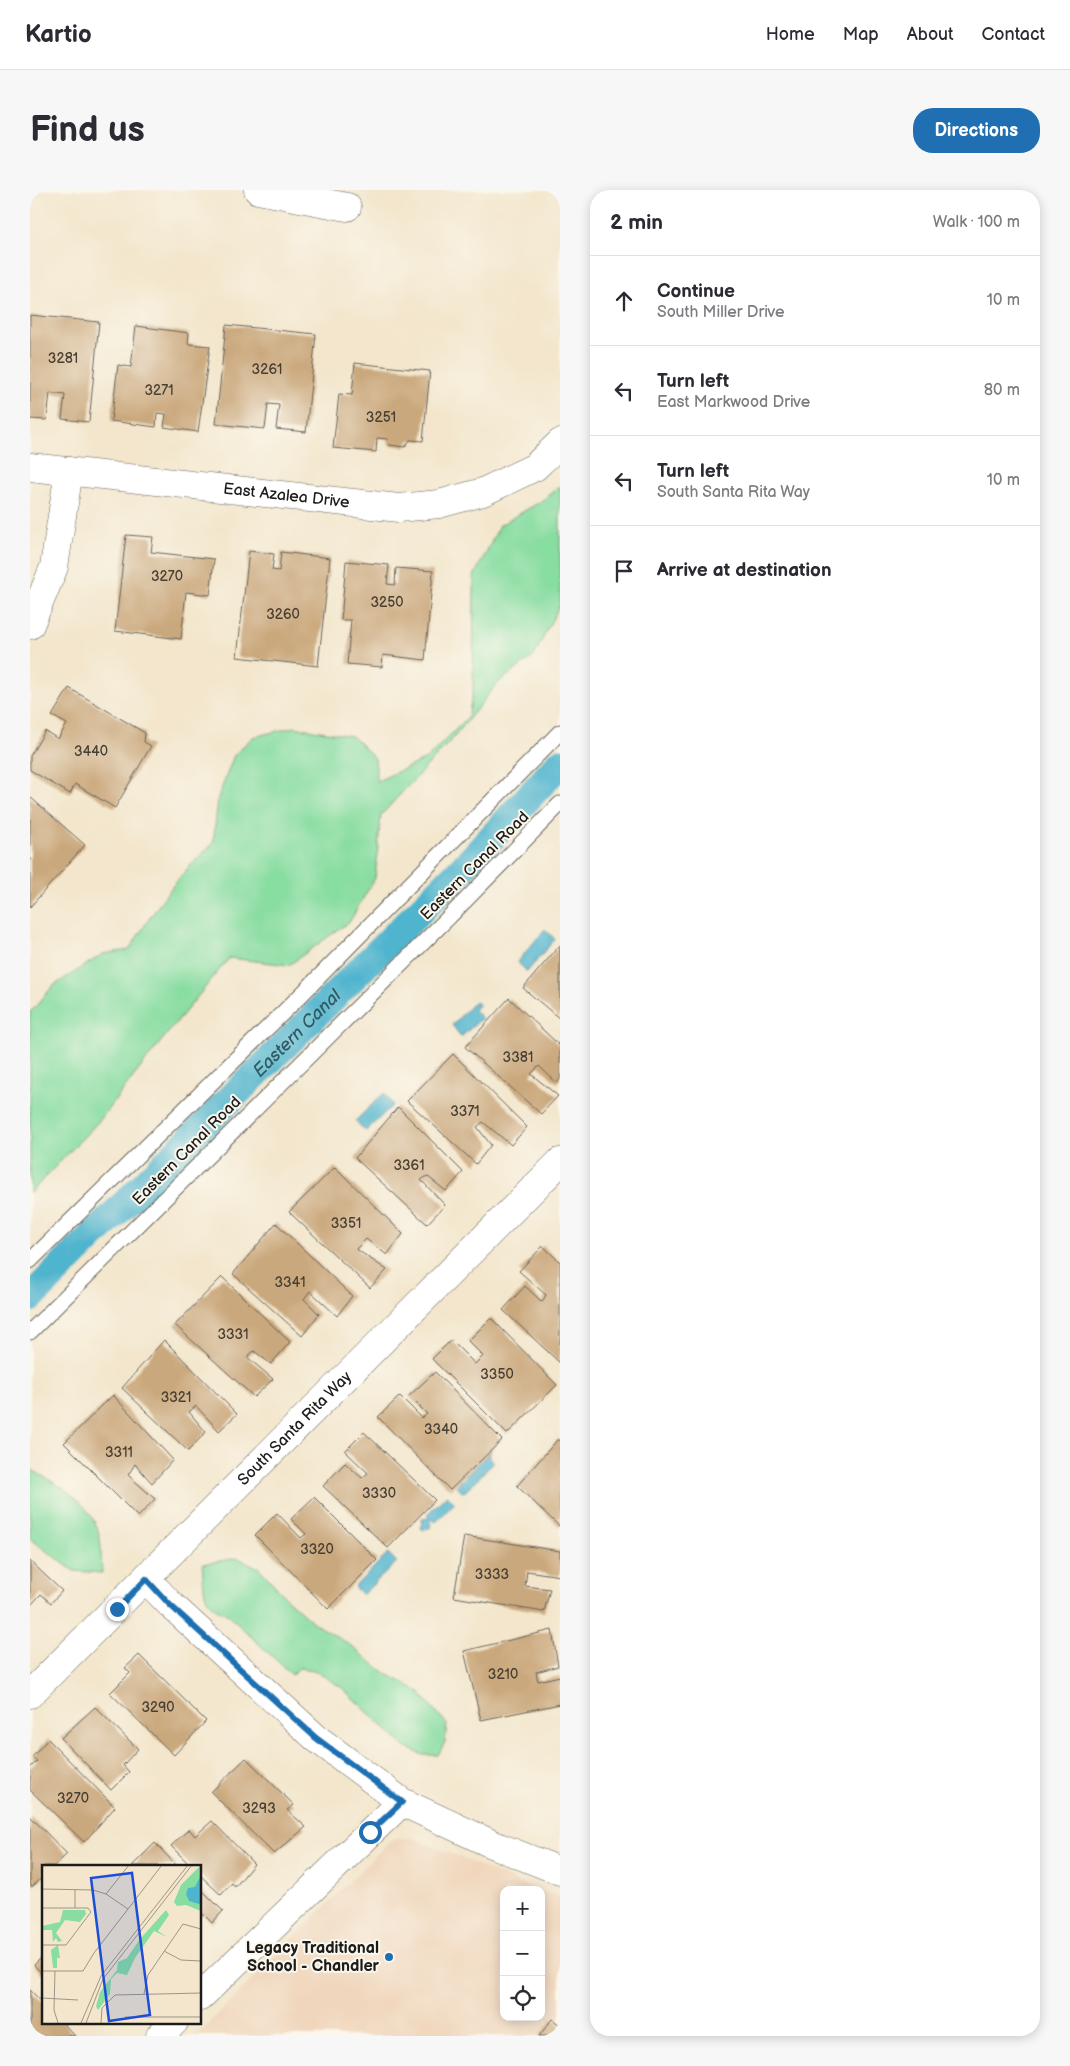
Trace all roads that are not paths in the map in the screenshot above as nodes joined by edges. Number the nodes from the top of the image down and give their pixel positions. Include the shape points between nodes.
1 (265, 190) edge
2 (347, 207) dead end
3 (560, 443) edge
4 (30, 467) edge
5 (69, 471) junction
6 (30, 625) edge
7 (560, 732) edge
8 (560, 804) edge
9 (560, 1162) edge
10 (30, 1262) edge
11 (30, 1332) edge
12 (146, 1579) junction
13 (30, 1694) edge
14 (402, 1802) junction
15 (560, 1870) edge
16 (201, 1996) edge
17 (172, 2024) edge
18 (160, 2036) edge

1 - 2 street
3 - 5 street, East Azalea Drive via 535,467 483,492 440,504 399,508
4 - 5 street, East Azalea Drive
5 - 6 street via 54,567
7 - 10 lane via 303,993
8 - 11 lane, Eastern Canal Road
9 - 12 street, South Santa Rita Way
12 - 13 street, South Santa Rita Way
12 - 14 street via 170,1605 316,1738
14 - 15 street via 494,1845
14 - 16 street
17 - 18 street

